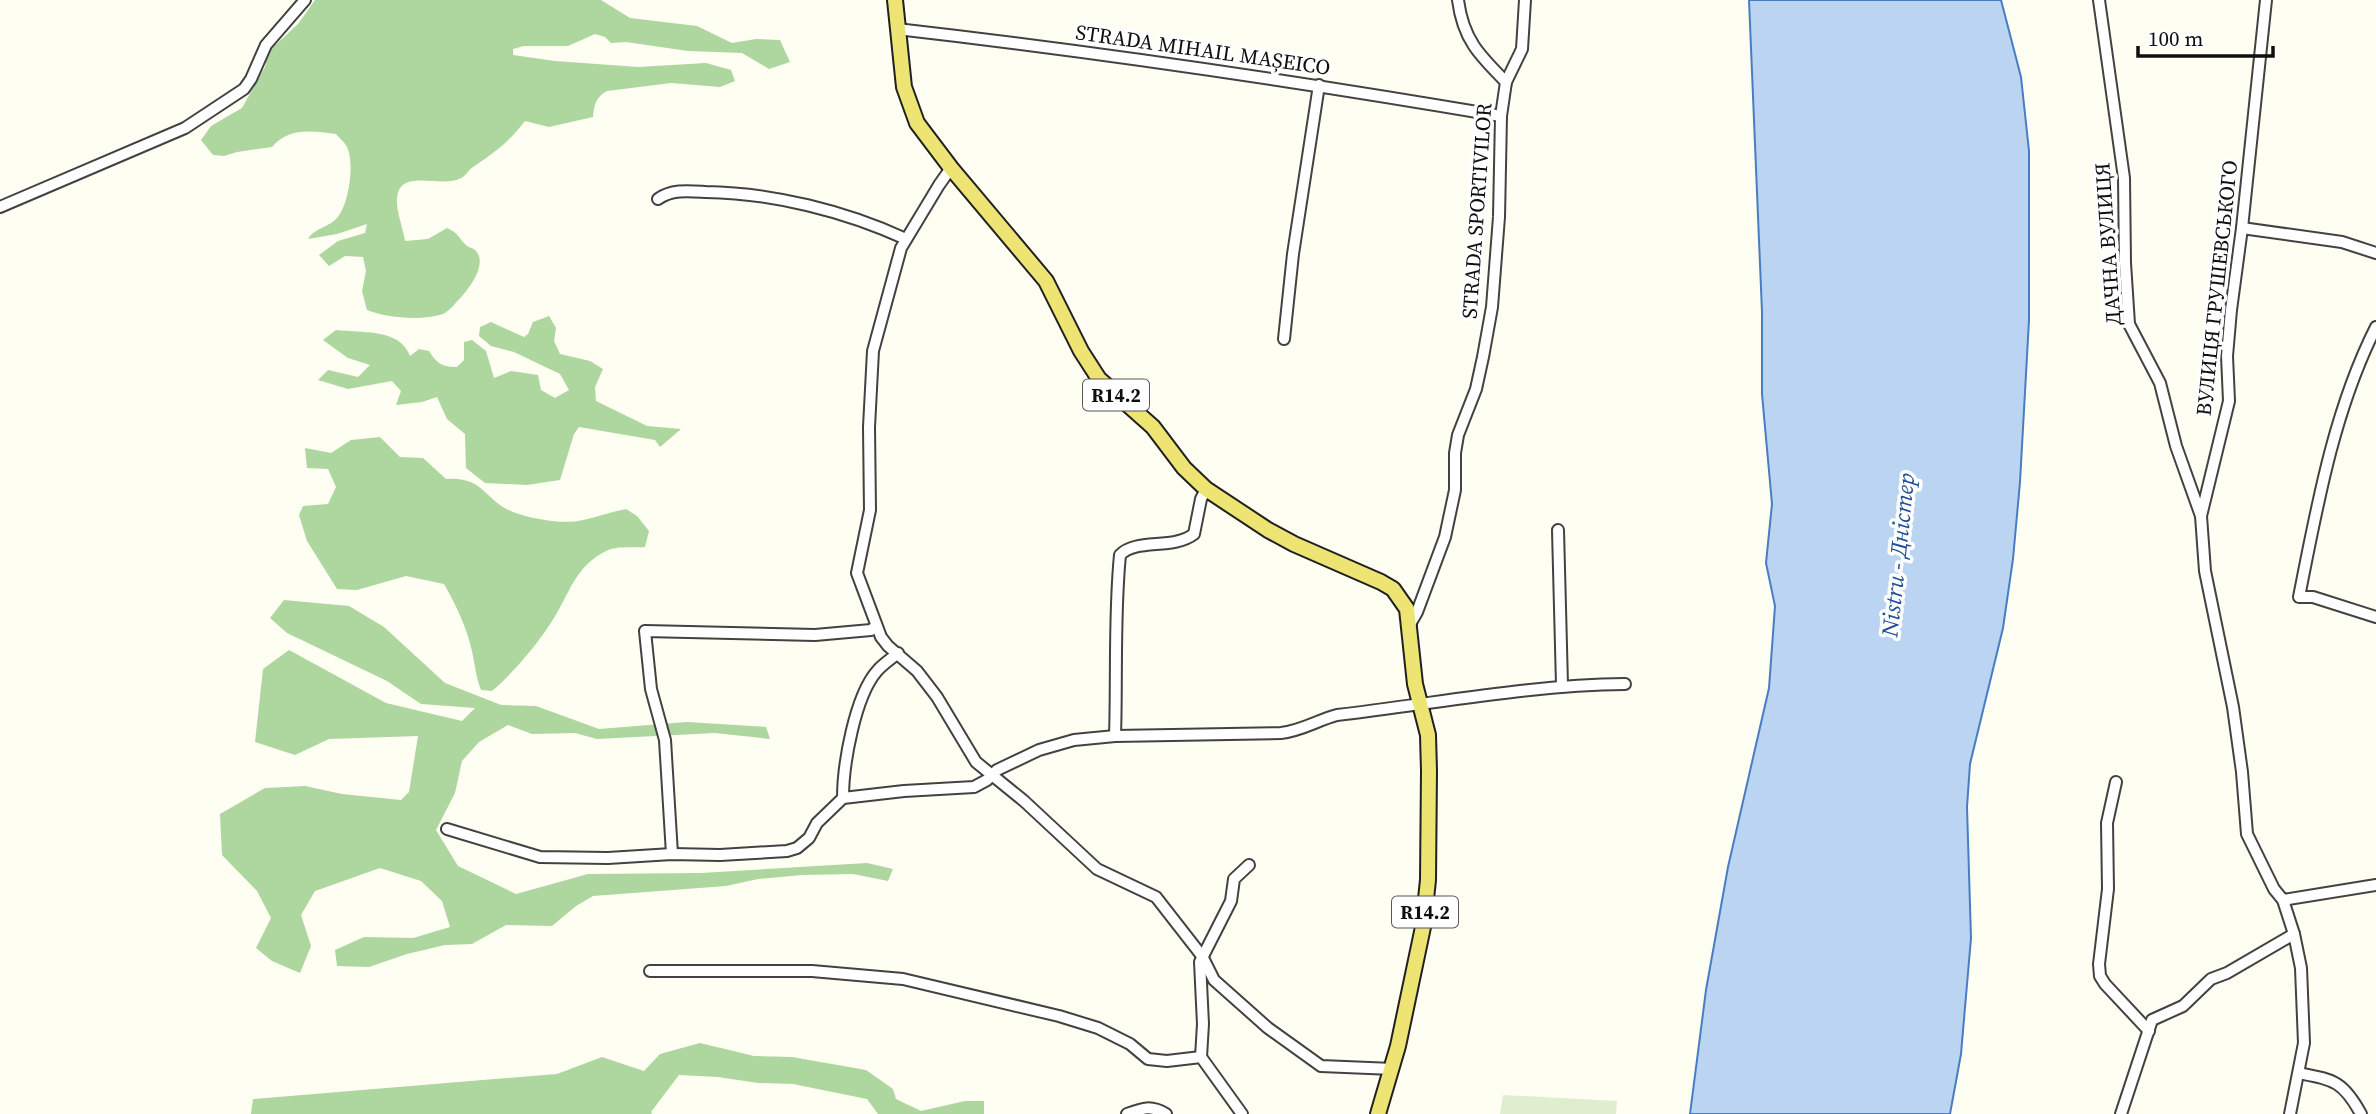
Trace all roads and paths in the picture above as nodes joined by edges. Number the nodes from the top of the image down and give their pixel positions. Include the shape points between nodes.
1 (305, 0) edge
2 (895, 0) edge
3 (1458, 0) edge
4 (1525, 0) edge
5 (2099, 0) edge
6 (2266, 0) edge
7 (897, 29) junction
8 (1506, 82) junction
9 (1319, 85) junction
10 (1502, 116) junction
11 (951, 168) junction
12 (658, 199) dead end
13 (0, 207) edge
14 (2242, 228) junction
15 (906, 239) junction
16 (2376, 253) edge
17 (2376, 327) edge
18 (1284, 339) dead end
19 (1206, 489) junction
20 (2201, 516) junction
21 (1558, 530) dead end
22 (2376, 617) edge
23 (876, 626) junction
24 (1409, 626) junction
25 (898, 653) junction
26 (1625, 684) dead end
27 (1562, 685) junction
28 (1421, 705) junction
29 (1115, 736) junction
30 (991, 775) junction
31 (2116, 782) dead end
32 (843, 797) junction
33 (447, 829) dead end
34 (672, 854) junction
35 (1249, 865) dead end
36 (2376, 885) edge
37 (2283, 900) junction
38 (2294, 934) junction
39 (1202, 956) junction
40 (650, 971) dead end
41 (2149, 1031) junction
42 (1200, 1057) junction
43 (1393, 1069) junction
44 (2299, 1073) junction
45 (1127, 1114) edge
46 (1166, 1114) edge
47 (1242, 1114) edge
48 (1378, 1114) edge
49 (2122, 1114) edge
50 (2290, 1114) edge
51 (2361, 1114) edge

1 - 13 street via 266,45 251,79 235,96 185,128
2 - 7 main road, R14.2
3 - 8 street via 1472,45
4 - 8 street, STRADA SPORTIVILOR via 1522,49
5 - 20 street, ДАЧНА ВУЛИЦЯ via 2124,178 2129,324 2160,383
6 - 14 street, ВУЛИЦЯ ГРУШЕВСЬКОГО
7 - 9 street, STRADA MIHAIL MAȘEICO
7 - 11 main road, R14.2 via 910,109
8 - 10 street, STRADA SPORTIVILOR
9 - 10 street, STRADA MIHAIL MAȘEICO
9 - 18 street
10 - 24 street, STRADA SPORTIVILOR via 1492,307 1476,389 1458,435 1455,490 1445,537
11 - 15 street
11 - 19 main road, R14.2 via 1046,281 1091,369 1153,427
12 - 15 street via 684,191 758,194
14 - 16 street via 2342,242
14 - 20 street, ВУЛИЦЯ ГРУШЕВСЬКОГО via 2227,356 2229,401
15 - 23 street via 873,351 870,510 856,573
17 - 22 street via 2338,425 2299,597 2313,597
19 - 24 main road, R14.2 via 1268,530 1393,589 1407,609
19 - 29 street via 1194,534 1165,545 1132,547 1120,555 1114,636
20 - 37 street, ВУЛИЦЯ ГРУШЕВСЬКОГО via 2205,571 2233,707 2247,834
21 - 27 street
23 - 25 street
23 - 34 street via 815,635 645,632 651,689 665,740
24 - 28 main road, R14.2
25 - 30 street via 937,697 972,758
25 - 32 street via 877,670 863,692
26 - 27 street
27 - 28 street
28 - 29 street via 1337,715 1295,732
28 - 43 main road, R14.2 via 1429,750 1427,902
29 - 30 street via 1039,750
30 - 32 street via 982,784 962,790
30 - 39 street via 1097,870 1156,897
31 - 41 street via 2108,823 2100,976
32 - 34 street via 797,848
33 - 34 street via 540,857 608,859
35 - 39 street via 1234,879 1231,901
36 - 37 street
37 - 38 street, ВУЛИЦЯ ГРУШЕВСЬКОГО
38 - 41 street via 2211,979 2183,1006 2152,1020
38 - 44 street, ВУЛИЦЯ ГРУШЕВСЬКОГО via 2301,968
39 - 42 street
39 - 43 street via 1214,980 1314,1062
40 - 42 street via 812,971 903,979 1098,1028 1148,1059
41 - 49 street
42 - 47 street
43 - 48 main road, R14.2
44 - 50 street, ВУЛИЦЯ ГРУШЕВСЬКОГО
44 - 51 street via 2340,1084
45 - 46 street via 1153,1107

